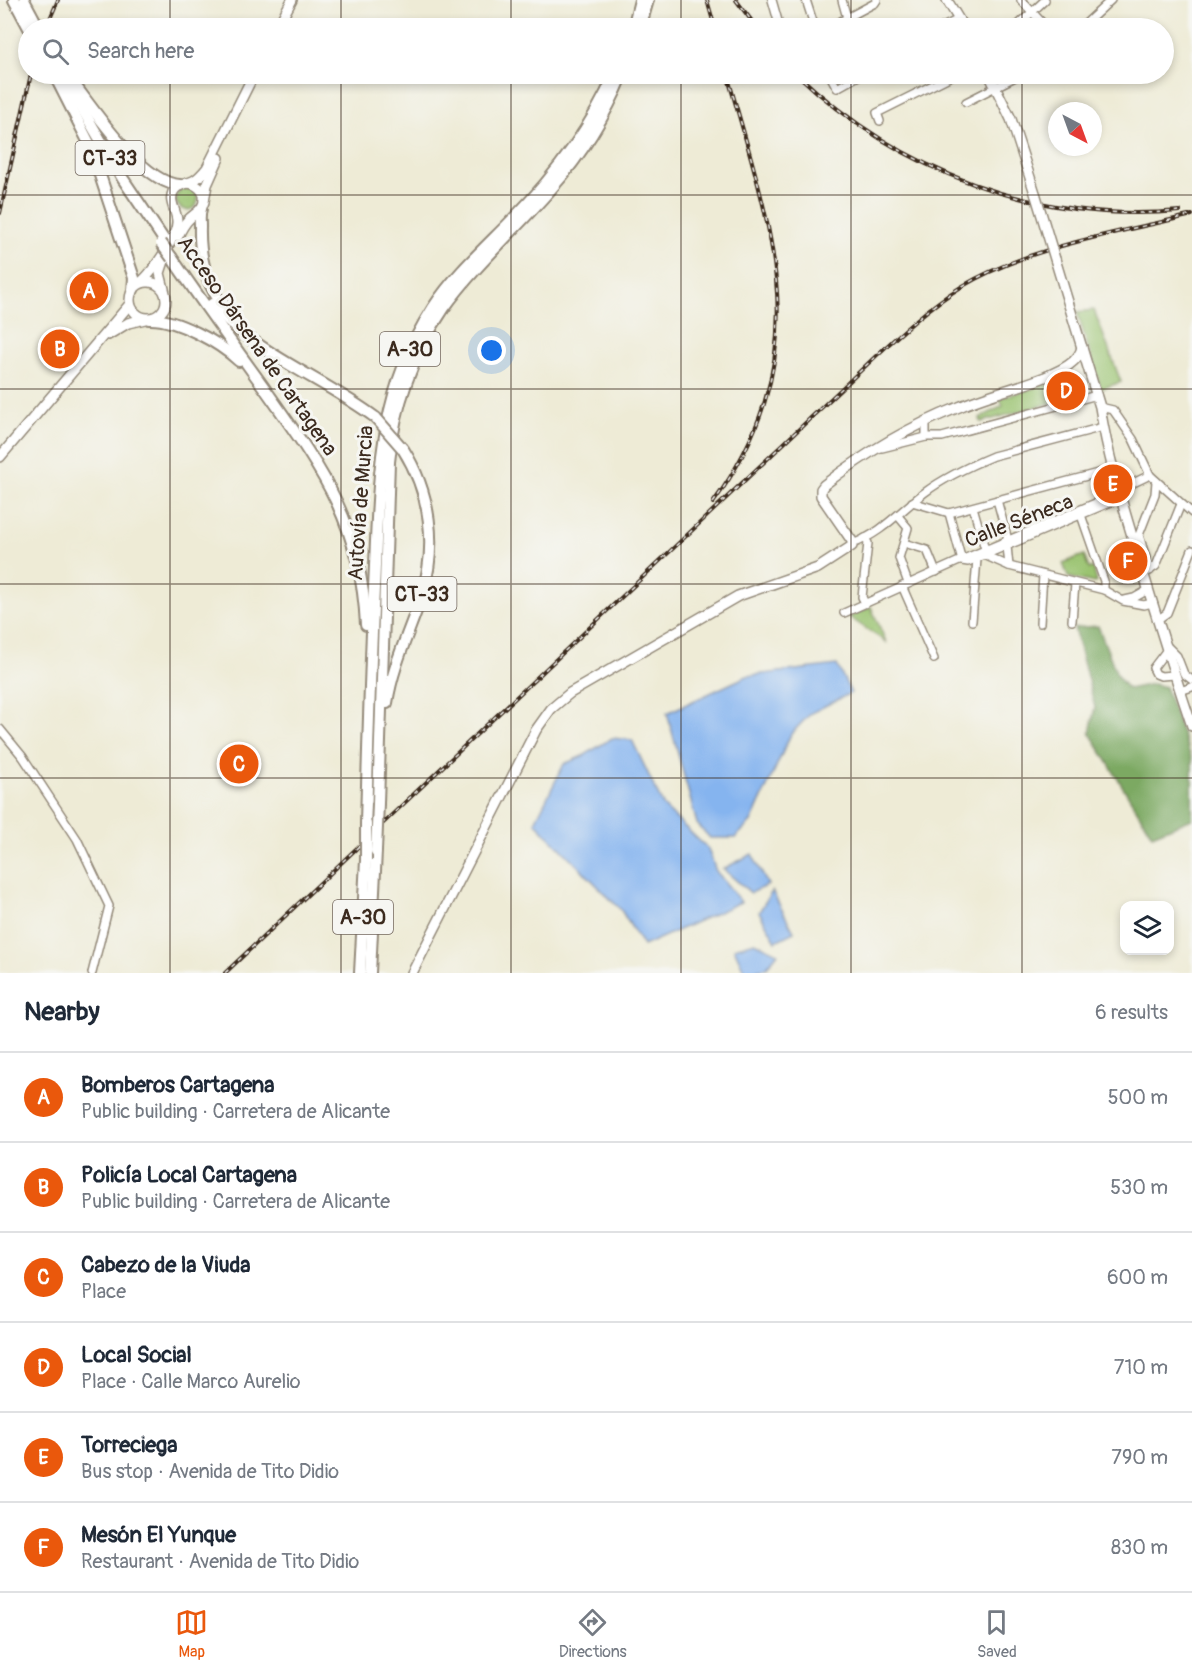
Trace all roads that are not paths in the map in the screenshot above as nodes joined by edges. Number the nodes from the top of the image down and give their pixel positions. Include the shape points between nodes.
1 (14, 0) edge
2 (24, 0) edge
3 (292, 0) edge
4 (298, 0) edge
5 (640, 0) edge
6 (648, 0) edge
7 (772, 0) edge
8 (806, 0) edge
9 (842, 0) edge
10 (949, 0) edge
11 (1021, 0) edge
12 (1045, 0) edge
13 (876, 2) edge
14 (1106, 2) edge
15 (1032, 12) junction
16 (28, 18) edge
17 (31, 18) edge
18 (282, 18) edge
19 (289, 18) edge
20 (636, 18) edge
21 (643, 18) edge
22 (777, 18) edge
23 (812, 18) edge
24 (847, 18) joint
25 (958, 18) edge
26 (1026, 18) edge
27 (1038, 18) edge
28 (1091, 18) edge
29 (70, 84) edge
30 (72, 84) edge
31 (249, 84) edge
32 (256, 84) edge
33 (610, 84) edge
34 (618, 84) edge
35 (935, 84) edge
36 (995, 84) edge
37 (1003, 84) edge
38 (60, 86) joint
39 (997, 87) junction
40 (966, 102) dead end
41 (880, 121) dead end
42 (184, 184) junction
43 (173, 207) junction
44 (200, 208) junction
45 (162, 241) junction
46 (496, 242) junction
47 (173, 256) junction
48 (135, 288) junction
49 (165, 293) junction
50 (130, 304) junction
51 (147, 319) junction
52 (84, 357) junction
53 (1083, 365) junction
54 (1055, 385) dead end
55 (333, 390) junction
56 (1097, 395) junction
57 (1060, 405) junction
58 (1101, 407) junction
59 (288, 422) junction
60 (926, 422) junction
61 (1102, 427) junction
62 (926, 437) junction
63 (879, 449) junction
64 (0, 457) edge
65 (1113, 469) junction
66 (1150, 475) junction
67 (1156, 481) junction
68 (1122, 493) junction
69 (997, 501) junction
70 (912, 502) junction
71 (1181, 504) junction
72 (973, 507) junction
73 (949, 513) junction
74 (1192, 513) edge
75 (1081, 515) junction
76 (898, 516) junction
77 (866, 538) junction
78 (904, 543) junction
79 (1007, 543) junction
80 (852, 544) junction
81 (1192, 550) edge
82 (982, 554) junction
83 (962, 561) junction
84 (1009, 566) junction
85 (936, 572) junction
86 (1147, 573) junction
87 (1042, 575) junction
88 (1075, 584) junction
89 (905, 585) junction
90 (1104, 590) junction
91 (1148, 590) junction
92 (1123, 601) junction
93 (865, 603) junction
94 (1152, 603) junction
95 (844, 613) dead end
96 (1157, 620) junction
97 (972, 621) dead end
98 (1072, 621) dead end
99 (1040, 623) dead end
100 (1165, 647) junction
101 (934, 659) dead end
102 (1174, 675) junction
103 (1192, 680) edge
104 (369, 684) junction
105 (1192, 687) edge
106 (1180, 691) junction
107 (1192, 726) edge
108 (0, 729) edge
109 (380, 738) junction
110 (92, 973) edge
111 (360, 973) edge
112 (370, 973) edge
113 (412, 973) edge

1 - 16 highway
2 - 17 highway
3 - 18 main road
4 - 19 main road
5 - 20 highway
6 - 21 highway
7 - 22 street
8 - 23 street
9 - 24 street
10 - 25 main road
11 - 15 street
12 - 15 street
13 - 24 street
14 - 28 street
15 - 26 street
15 - 27 street
29 - 45 highway, Acceso Dársena de Cartagena / CT-33
30 - 42 highway via 113,135 156,176 169,183
31 - 42 main road via 210,164 197,178
32 - 44 main road via 207,185
33 - 46 highway, Autovía de Murcia / A-30 via 562,164
34 - 46 highway, Autovía de Murcia / A-30 via 573,162 551,190
35 - 41 street via 877,113
36 - 39 main road
37 - 39 street
38 - 45 highway, Acceso Dársena de Cartagena / CT-33 via 119,182
38 - 48 highway via 97,165
39 - 40 street
39 - 53 main road, bridge via 1017,134 1082,347
42 - 43 main road via 172,194
42 - 44 main road via 195,184 201,189
43 - 44 main road via 184,215
43 - 48 main road via 177,217 175,231 150,273
44 - 49 main road via 184,225 162,265 160,278
44 - 55 highway via 201,260 217,297 260,340
45 - 47 highway, Acceso Dársena de Cartagena / CT-33, bridge
46 - 104 highway, Autovía de Murcia / A-30 via 451,284 432,309 411,346 390,403 380,461
46 - 109 highway, Autovía de Murcia / A-30 via 429,332 398,412 388,477
47 - 55 highway, Acceso Dársena de Cartagena / CT-33 via 231,324
47 - 59 highway, Acceso Dársena de Cartagena / CT-33
48 - 49 main road via 151,282
48 - 50 main road
49 - 51 main road via 163,310
50 - 51 main road via 136,314
50 - 52 main road
51 - 52 main road via 119,328
51 - 59 highway via 172,323 224,348
52 - 64 main road
53 - 56 main road
53 - 60 main road
54 - 57 street
55 - 109 highway, Acceso Dársena de Cartagena / CT-33, bridge via 376,418 403,449 423,490 430,529 431,552 423,593 392,677
56 - 57 street
56 - 58 main road
57 - 62 street via 942,437
58 - 61 main road
58 - 66 street via 1113,410
59 - 104 highway, Acceso Dársena de Cartagena / CT-33 via 324,476 352,537 364,587
60 - 62 street
60 - 63 main road
61 - 65 main road
61 - 70 street via 993,456
62 - 63 street
63 - 80 main road via 821,489 821,496
65 - 68 main road
65 - 69 street
66 - 67 street
66 - 68 street
67 - 71 street
67 - 86 street via 1139,535
68 - 75 street, Calle Séneca
68 - 79 street, Calle Séneca
68 - 86 main road
69 - 72 street
69 - 79 street
70 - 73 street
70 - 76 street
71 - 74 street
71 - 86 street via 1156,566
72 - 73 street
72 - 82 street
73 - 83 street
75 - 79 street, Calle Séneca
75 - 90 street
76 - 77 street
76 - 78 street via 908,528
77 - 80 street
77 - 93 street via 862,597
78 - 85 street via 927,550
78 - 89 street via 899,558
79 - 82 street, Calle Séneca
79 - 84 street
80 - 113 main road via 818,568 738,596 570,693 552,709 536,730
81 - 96 street via 1167,614
82 - 83 street, Calle Séneca
82 - 83 street, Calle Séneca
82 - 84 street
82 - 97 street
83 - 85 street, Calle Séneca
84 - 87 street
85 - 89 street, Calle Séneca
86 - 91 main road
87 - 88 street
87 - 99 street
88 - 90 street
88 - 98 street
89 - 93 street, Calle Séneca
89 - 101 street
90 - 92 street
91 - 92 street
91 - 94 main road
92 - 94 street
93 - 95 street, Calle Séneca
94 - 96 main road
96 - 100 main road
100 - 102 main road
100 - 102 street via 1153,668 1161,676
100 - 103 street via 1177,656 1184,674
102 - 106 main road
104 - 111 highway, Autovía de Murcia / A-30, bridge
105 - 106 street
106 - 107 main road
108 - 110 street via 77,840 109,906
109 - 112 highway, Autovía de Murcia / A-30, bridge

